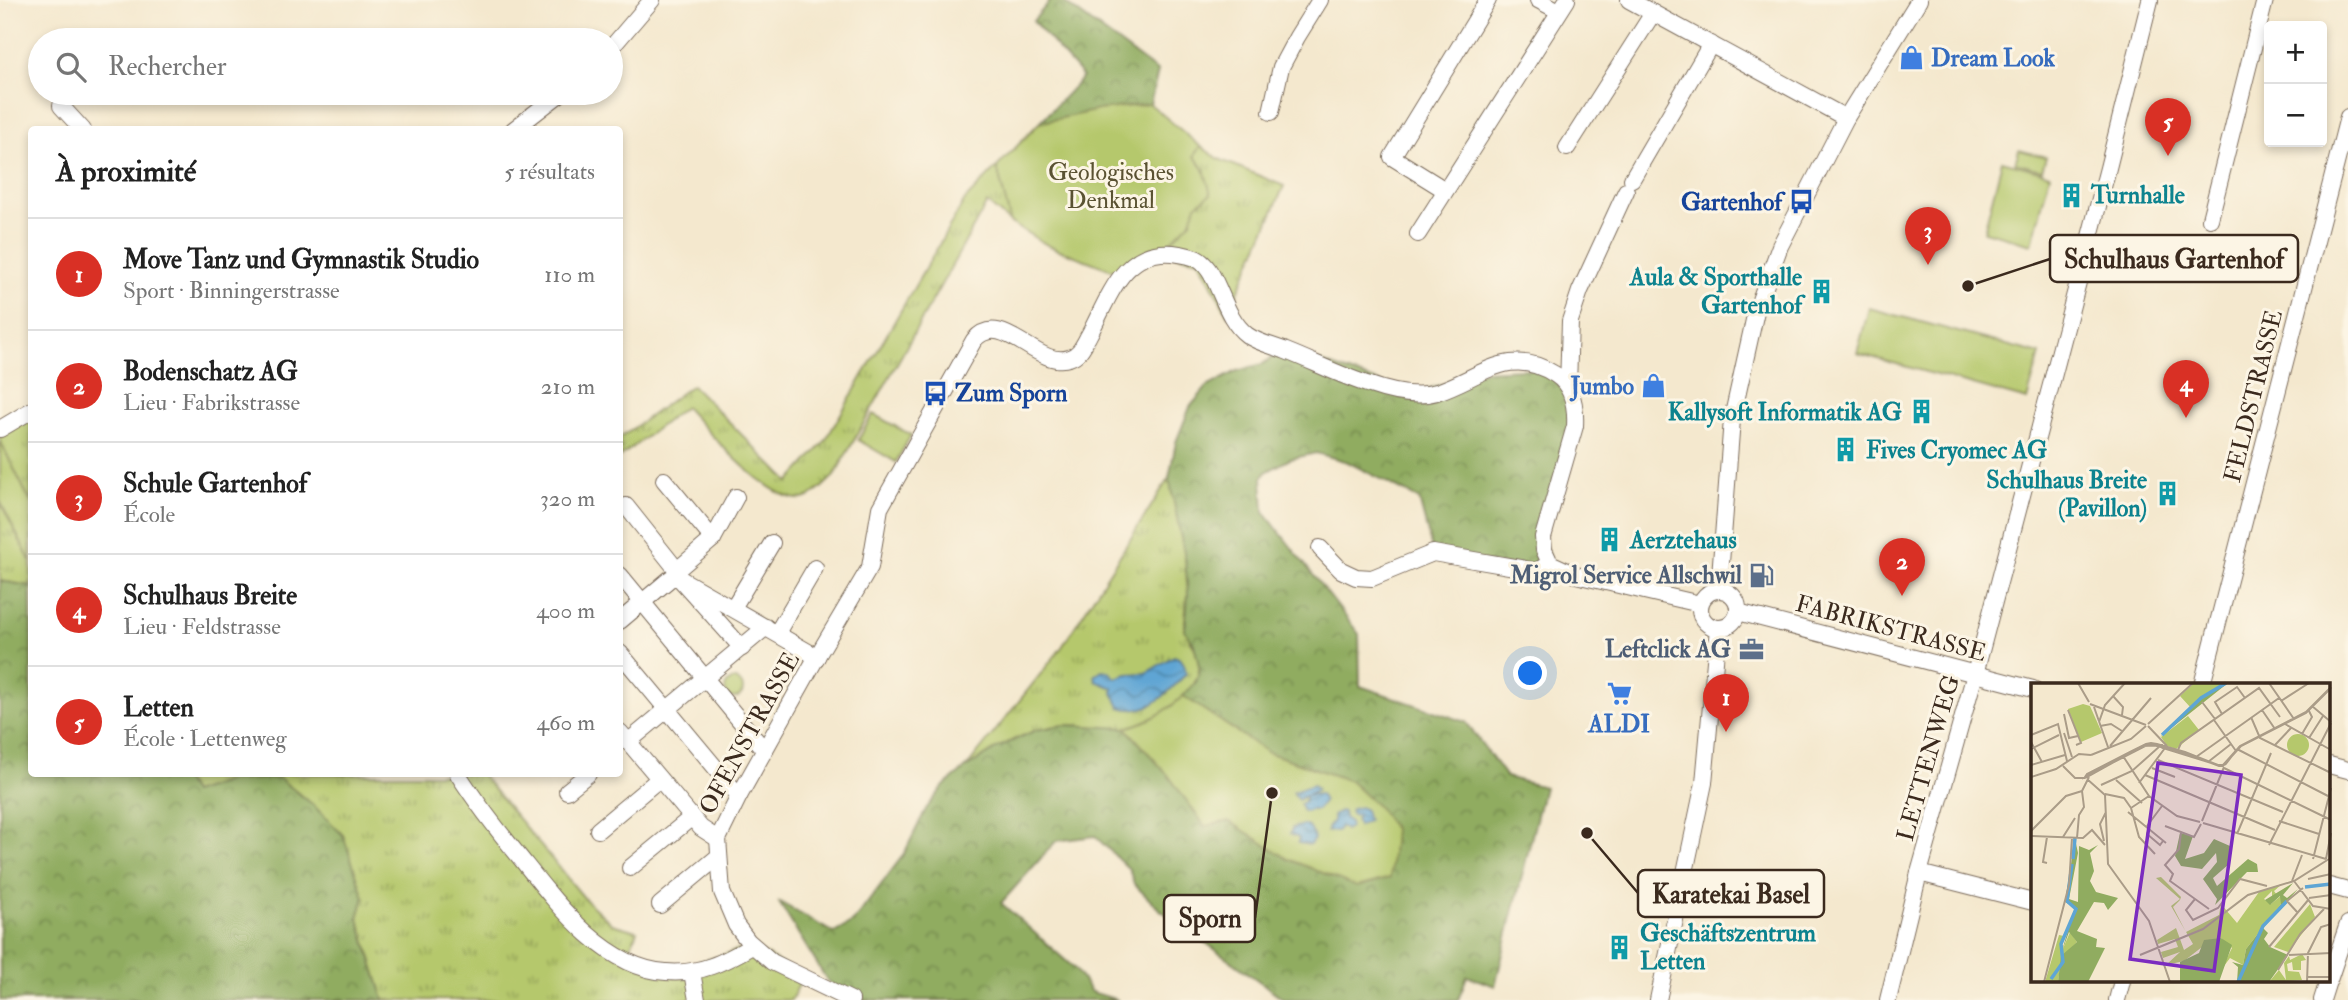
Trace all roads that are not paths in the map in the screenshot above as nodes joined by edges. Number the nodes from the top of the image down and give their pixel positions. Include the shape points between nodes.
1 (652, 0) edge
2 (1320, 0) edge
3 (1488, 0) edge
4 (1538, 0) edge
5 (1629, 0) edge
6 (1919, 0) edge
7 (2150, 0) edge
8 (2265, 0) edge
9 (1563, 6) edge
10 (1653, 13) junction
11 (623, 34) edge
12 (1711, 44) junction
13 (545, 105) edge
14 (61, 106) dead end
15 (1271, 112) dead end
16 (2348, 117) edge
17 (1846, 118) junction
18 (79, 126) edge
19 (518, 126) edge
20 (1567, 149) dead end
21 (1445, 190) junction
22 (2210, 219) dead end
23 (1419, 234) dead end
24 (1568, 387) junction
25 (28, 412) edge
26 (0, 429) edge
27 (664, 480) dead end
28 (736, 497) dead end
29 (626, 506) dead end
30 (713, 539) junction
31 (772, 543) dead end
32 (1320, 548) dead end
33 (1550, 563) junction
34 (816, 568) dead end
35 (678, 574) junction
36 (623, 579) edge
37 (1719, 589) junction
38 (641, 602) junction
39 (1700, 604) junction
40 (733, 608) junction
41 (1738, 612) junction
42 (623, 618) edge
43 (1718, 628) junction
44 (771, 630) junction
45 (742, 648) junction
46 (623, 657) edge
47 (817, 657) junction
48 (1975, 674) junction
49 (704, 678) junction
50 (2203, 683) edge
51 (2031, 688) edge
52 (668, 710) junction
53 (623, 740) edge
54 (765, 751) junction
55 (2330, 765) edge
56 (2348, 770) edge
57 (460, 777) edge
58 (584, 777) edge
59 (659, 779) junction
60 (567, 791) dead end
61 (739, 796) junction
62 (692, 817) junction
63 (598, 830) dead end
64 (718, 839) junction
65 (719, 856) junction
66 (631, 868) dead end
67 (1919, 873) junction
68 (2330, 886) edge
69 (2348, 891) edge
70 (2031, 901) edge
71 (660, 905) dead end
72 (2348, 924) edge
73 (752, 946) junction
74 (692, 972) junction
75 (2330, 977) edge
76 (2122, 982) edge
77 (2328, 982) edge
78 (697, 1000) edge
79 (851, 1000) edge
80 (1658, 1000) edge
81 (1888, 1000) edge
82 (2117, 1000) edge
83 (2322, 1000) edge

1 - 11 street
2 - 15 street via 1281,67
3 - 21 street via 1392,157
4 - 9 street
5 - 10 street
6 - 17 street
7 - 48 street, LETTENWEG
8 - 22 street
9 - 21 street
10 - 12 street
10 - 20 street
12 - 17 street
12 - 24 street via 1629,185 1580,291 1570,321
13 - 19 street
14 - 18 street
16 - 50 street, FELDSTRASSE
17 - 37 street via 1780,246 1756,311 1732,419
21 - 23 street
24 - 33 street via 1576,408 1575,426 1543,537
24 - 47 street, OFENSTRASSE via 1532,362 1512,362 1483,371 1436,392 1397,393 1370,385 1248,335 1228,314 1199,260 1160,252 1139,258 1122,274 1082,348 1070,358 1047,356 1000,331 979,334 880,508 870,567
25 - 26 street
27 - 30 street
28 - 30 street
29 - 35 street
30 - 35 street
31 - 40 street
32 - 33 street via 1341,570 1356,577 1372,578 1433,553 1537,571
33 - 39 street via 1576,575
34 - 44 street
35 - 38 street
35 - 40 street
35 - 45 street
36 - 38 street
37 - 39 street via 1707,593
37 - 41 street via 1731,594
38 - 42 street
38 - 49 street
39 - 43 street via 1703,620
40 - 44 street
41 - 43 street via 1729,625
41 - 48 street, FABRIKSTRASSE
43 - 80 street via 1704,782
44 - 45 street
44 - 47 street
45 - 49 street
46 - 52 street
47 - 54 street, OFENSTRASSE
48 - 51 street, FABRIKSTRASSE
48 - 67 street, LETTENWEG
49 - 52 street
49 - 54 street
52 - 53 street
52 - 61 street
53 - 59 street
54 - 61 street, OFENSTRASSE
55 - 56 street
57 - 74 street via 582,929 618,956 642,967
58 - 60 street
59 - 62 street
59 - 63 street
61 - 64 street, OFENSTRASSE
62 - 64 street
62 - 66 street
64 - 65 street, OFENSTRASSE
65 - 71 street
65 - 73 street, OFENSTRASSE via 722,892 736,925
67 - 70 street
67 - 81 street, LETTENWEG
68 - 69 street
72 - 75 street
73 - 74 street via 726,962
73 - 79 street, OFENSTRASSE via 772,962
74 - 78 street
76 - 82 street
77 - 83 street

